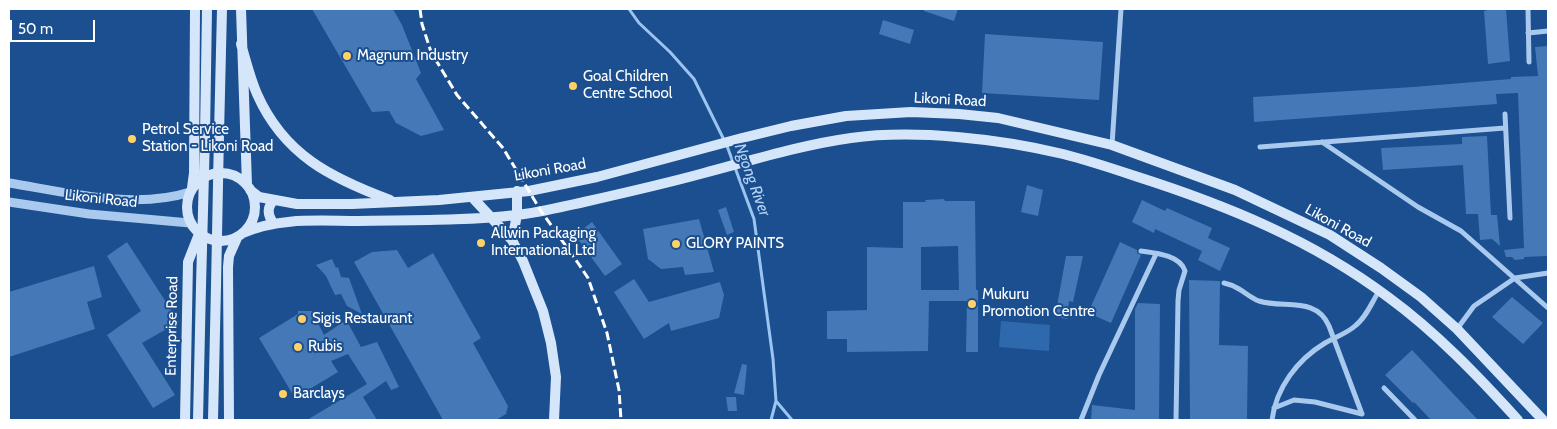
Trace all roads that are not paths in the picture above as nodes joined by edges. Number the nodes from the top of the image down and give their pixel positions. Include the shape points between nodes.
1 (195, 9) edge
2 (207, 9) edge
3 (222, 9) edge
4 (241, 9) edge
5 (1121, 9) edge
6 (1528, 9) edge
7 (1548, 31) edge
8 (1528, 33) junction
9 (241, 44) junction
10 (1529, 62) dead end
11 (1505, 114) dead end
12 (1506, 128) junction
13 (1322, 142) junction
14 (1112, 145) junction
15 (1260, 147) dead end
16 (9, 183) edge
17 (248, 188) junction
18 (191, 190) junction
19 (517, 191) junction
20 (472, 196) junction
21 (274, 200) junction
22 (9, 202) edge
23 (396, 202) junction
24 (517, 215) junction
25 (492, 217) junction
26 (1510, 218) dead end
27 (190, 223) junction
28 (274, 224) junction
29 (199, 234) junction
30 (240, 235) junction
31 (512, 240) junction
32 (1141, 251) dead end
33 (1156, 254) junction
34 (1548, 273) edge
35 (1515, 278) junction
36 (1224, 283) dead end
37 (1379, 290) junction
38 (1548, 308) edge
39 (1457, 329) junction
40 (1333, 339) junction
41 (1384, 388) dead end
42 (1274, 408) junction
43 (185, 420) edge
44 (198, 420) edge
45 (213, 420) edge
46 (228, 420) edge
47 (554, 420) edge
48 (1081, 420) edge
49 (1176, 420) edge
50 (1272, 420) edge
51 (1415, 420) edge
52 (1518, 420) edge
53 (1543, 420) edge

1 - 18 main road
2 - 44 main road, bridge
3 - 45 main road, bridge
4 - 9 main road
5 - 14 street
6 - 8 street
7 - 8 street
8 - 10 street
9 - 17 main road
9 - 23 main road via 257,94 274,124 290,143 313,164 334,177
11 - 12 street
12 - 13 street
12 - 26 street
13 - 15 street
13 - 35 street via 1461,232
14 - 19 main road, Likoni Road via 998,118 911,112 846,116 742,138 597,177
14 - 39 main road, Likoni Road via 1235,190 1330,235 1421,297
16 - 18 street via 140,200 167,198
17 - 18 main road via 239,178 218,173 208,175
17 - 21 main road, Likoni Road via 259,197
17 - 30 main road via 255,208 249,226
18 - 27 main road via 187,202
19 - 20 main road, Likoni Road
19 - 24 main road
20 - 23 main road, Likoni Road
20 - 25 main road
21 - 23 main road, Likoni Road via 321,205
21 - 28 main road via 268,212
22 - 27 street, Likoni Road via 89,214
24 - 25 main road
24 - 31 main road
24 - 37 main road via 620,194 810,144 856,137 903,135 977,140 1062,154 1168,186 1278,230
25 - 28 main road
25 - 31 main road
27 - 29 main road
28 - 30 main road
29 - 30 main road via 222,242
29 - 43 main road, Enterprise Road via 188,262
30 - 46 main road via 229,256 228,267
31 - 47 main road via 543,311 550,337 556,377
32 - 33 street
33 - 48 street
33 - 49 street via 1178,261 1185,271 1178,301
34 - 35 street
35 - 38 street
35 - 39 street via 1474,306
36 - 40 street via 1259,301 1317,310 1326,318
37 - 40 street via 1356,326
37 - 52 main road via 1444,344
39 - 53 main road, Likoni Road
40 - 42 street via 1296,367 1277,396
40 - 42 street via 1362,414 1294,400
41 - 51 street
42 - 50 street

